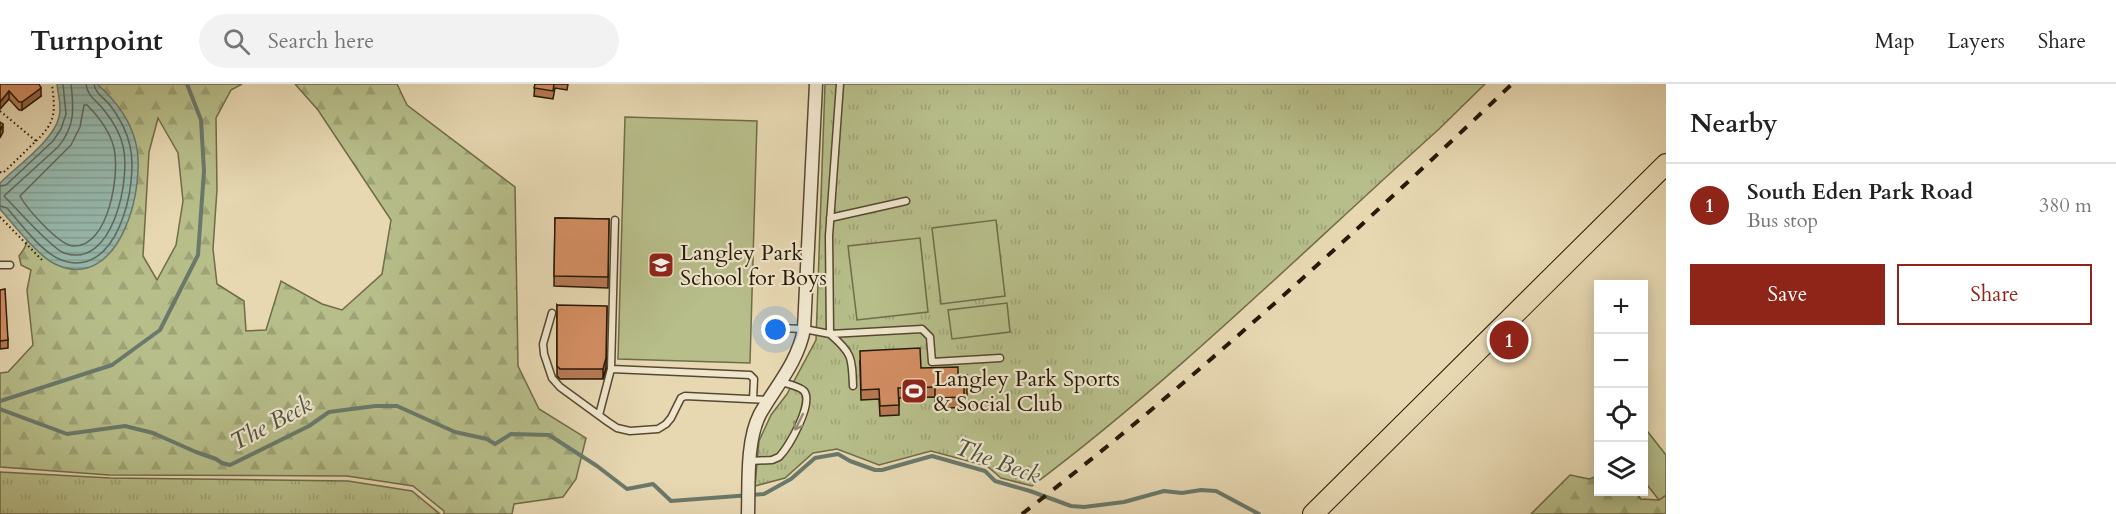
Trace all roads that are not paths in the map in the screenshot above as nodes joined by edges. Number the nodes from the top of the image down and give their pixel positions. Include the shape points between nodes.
1 (816, 84) edge
2 (840, 84) edge
3 (1666, 164) edge
4 (906, 201) dead end
5 (830, 218) junction
6 (615, 220) dead end
7 (0, 265) edge
8 (10, 265) dead end
9 (552, 313) dead end
10 (779, 328) dead end
11 (804, 329) junction
12 (830, 334) junction
13 (1000, 358) dead end
14 (611, 369) junction
15 (781, 382) junction
16 (853, 386) dead end
17 (753, 399) junction
18 (770, 400) junction
19 (599, 415) junction
20 (750, 461) junction
21 (748, 514) edge
22 (1313, 514) edge

1 - 11 street
2 - 5 lane
3 - 22 main road
4 - 5 lane
5 - 12 lane
6 - 14 lane
7 - 8 lane
9 - 19 lane via 543,344 552,378
10 - 11 lane
11 - 12 lane
11 - 15 street via 801,345
12 - 13 lane via 922,329 930,337 932,362
12 - 16 lane via 847,348 851,357
14 - 17 lane via 750,375 754,379
14 - 19 lane
15 - 18 street
15 -> 20 lane via 804,391 807,406 779,457
17 - 18 lane
17 - 19 lane via 685,396 666,424 658,429 617,428
18 - 20 street via 759,416
20 - 21 street

